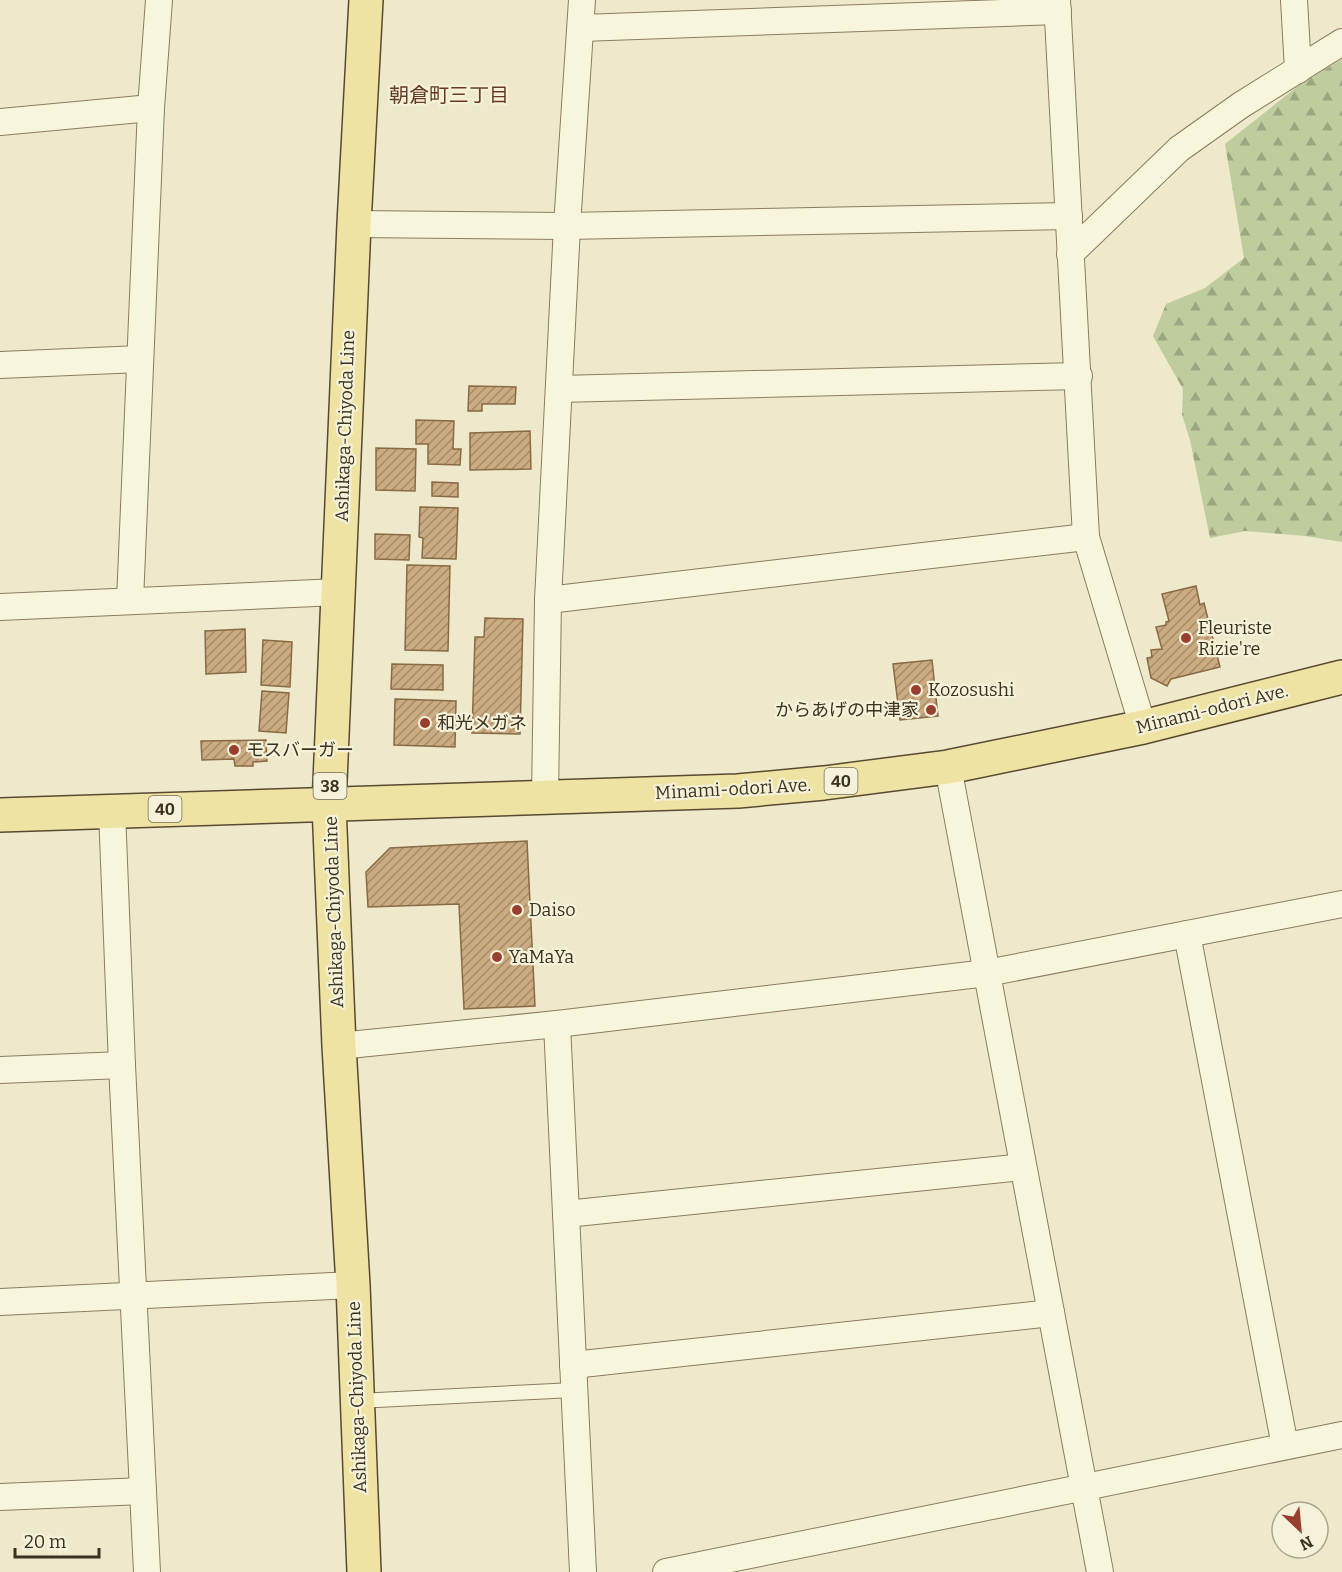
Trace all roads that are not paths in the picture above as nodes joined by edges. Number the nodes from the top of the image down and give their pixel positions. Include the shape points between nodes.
1 (159, 0) edge
2 (366, 0) edge
3 (582, 0) edge
4 (1294, 0) edge
5 (1058, 6) edge
6 (581, 28) junction
7 (1342, 42) edge
8 (1298, 70) junction
9 (151, 108) junction
10 (0, 122) edge
11 (1070, 216) junction
12 (354, 224) junction
13 (567, 226) junction
14 (1071, 254) junction
15 (140, 360) junction
16 (0, 365) edge
17 (1079, 376) junction
18 (559, 389) junction
19 (1086, 537) junction
20 (338, 592) junction
21 (548, 600) junction
22 (130, 601) junction
23 (0, 607) edge
24 (1342, 677) edge
25 (1143, 727) junction
26 (948, 767) junction
27 (544, 797) junction
28 (329, 805) junction
29 (112, 811) junction
30 (0, 814) edge
31 (1342, 904) edge
32 (1187, 934) junction
33 (987, 973) junction
34 (557, 1024) junction
35 (339, 1046) junction
36 (122, 1065) junction
37 (0, 1070) edge
38 (1023, 1167) junction
39 (566, 1214) junction
40 (353, 1285) junction
41 (133, 1296) junction
42 (0, 1302) edge
43 (1051, 1313) junction
44 (574, 1378) junction
45 (358, 1401) junction
46 (1342, 1435) edge
47 (1285, 1446) junction
48 (1084, 1487) junction
49 (143, 1491) junction
50 (0, 1497) edge
51 (147, 1572) edge
52 (364, 1572) edge
53 (583, 1572) edge
54 (666, 1572) edge
55 (1100, 1572) edge

1 - 9 street
2 - 12 main road, Ashikaga-Chiyoda Line / 38
3 - 6 street
4 - 8 street
5 - 6 street
5 - 11 street
6 - 13 street
7 - 8 street
8 - 14 street via 1179,149
9 - 10 street
9 - 15 street
11 - 13 street
11 - 14 street
12 - 13 street
12 - 20 main road, Ashikaga-Chiyoda Line / 38
13 - 18 street
14 - 17 street
15 - 16 street
15 - 22 street
17 - 18 street
17 - 19 street
18 - 21 street
19 - 21 street
19 - 25 street
20 - 22 street
20 - 28 main road, Ashikaga-Chiyoda Line / 38
21 - 27 street
22 - 23 street
24 - 25 main road, Minami-odori Ave. / 40
25 - 26 main road, Minami-odori Ave. / 40
26 - 27 main road, Minami-odori Ave. / 40 via 738,791
26 - 33 street
27 - 28 main road, Minami-odori Ave. / 40
28 - 29 main road, 40
28 - 35 main road, Ashikaga-Chiyoda Line / 38
29 - 30 main road, 40
29 - 36 street
31 - 32 street
32 - 33 street
32 - 47 street
33 - 34 street
33 - 38 street
34 - 35 street
34 - 39 street
35 - 40 main road, Ashikaga-Chiyoda Line / 38
36 - 37 street
36 - 41 street
38 - 39 street
38 - 43 street
39 - 44 street
40 - 41 street
40 - 45 main road, Ashikaga-Chiyoda Line / 38
41 - 42 street
41 - 49 street
43 - 44 street
43 - 48 street
44 - 45 lane
44 - 53 street
45 - 52 main road, Ashikaga-Chiyoda Line / 38
46 - 47 street
47 - 48 street
48 - 54 street
48 - 55 street
49 - 50 street
49 - 51 street

